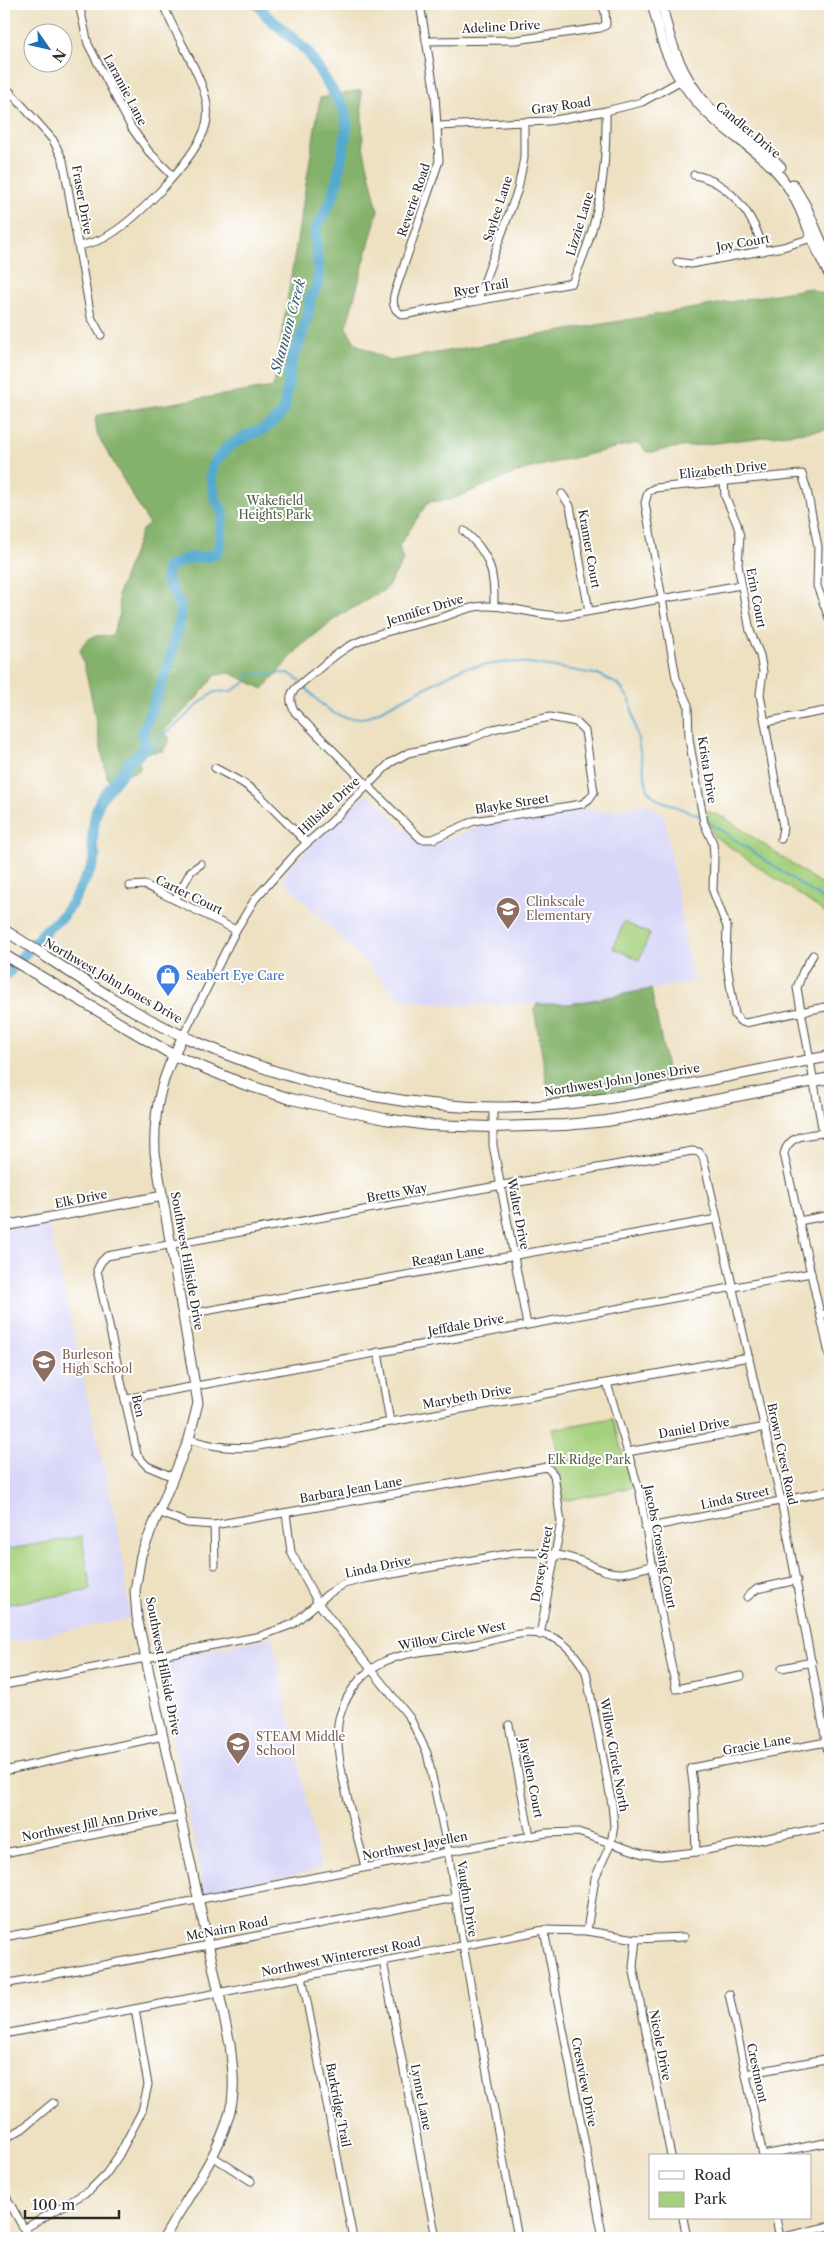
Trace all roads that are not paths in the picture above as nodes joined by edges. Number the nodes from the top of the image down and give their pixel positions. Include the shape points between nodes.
1 (79, 4) edge
2 (163, 4) edge
3 (420, 4) edge
4 (600, 4) edge
5 (652, 4) edge
6 (662, 4) edge
7 (426, 42) junction
8 (682, 77) junction
9 (4, 85) edge
10 (606, 111) junction
11 (524, 122) junction
12 (438, 126) junction
13 (694, 175) dead end
14 (173, 176) junction
15 (815, 237) junction
16 (79, 246) junction
17 (763, 251) junction
18 (677, 262) dead end
19 (830, 262) edge
20 (830, 276) edge
21 (572, 282) joint
22 (478, 299) junction
23 (396, 311) joint
24 (101, 335) dead end
25 (724, 481) junction
26 (648, 492) joint
27 (562, 494) dead end
28 (464, 531) dead end
29 (741, 585) junction
30 (662, 598) junction
31 (494, 606) junction
32 (589, 611) junction
33 (830, 621) edge
34 (289, 702) joint
35 (830, 710) edge
36 (765, 722) junction
37 (214, 768) dead end
38 (367, 786) junction
39 (590, 800) joint
40 (781, 839) dead end
41 (306, 842) junction
42 (202, 864) dead end
43 (130, 886) dead end
44 (175, 900) junction
45 (4, 930) edge
46 (236, 930) junction
47 (4, 955) edge
48 (813, 955) dead end
49 (830, 1006) edge
50 (800, 1012) junction
51 (183, 1036) junction
52 (173, 1055) junction
53 (830, 1056) edge
54 (810, 1060) junction
55 (830, 1078) edge
56 (814, 1082) junction
57 (493, 1107) junction
58 (492, 1127) junction
59 (827, 1132) edge
60 (699, 1152) joint
61 (501, 1186) junction
62 (163, 1196) junction
63 (830, 1215) edge
64 (717, 1218) junction
65 (799, 1221) junction
66 (4, 1226) edge
67 (171, 1244) junction
68 (514, 1256) junction
69 (101, 1262) joint
70 (811, 1273) junction
71 (733, 1288) junction
72 (830, 1312) edge
73 (183, 1315) junction
74 (821, 1315) junction
75 (527, 1325) junction
76 (378, 1352) junction
77 (749, 1357) junction
78 (830, 1358) edge
79 (607, 1383) junction
80 (196, 1386) junction
81 (125, 1399) junction
82 (390, 1422) junction
83 (766, 1427) junction
84 (189, 1439) junction
85 (627, 1452) junction
86 (550, 1469) joint
87 (173, 1478) junction
88 (830, 1491) edge
89 (781, 1500) junction
90 (158, 1512) junction
91 (286, 1513) junction
92 (214, 1525) junction
93 (645, 1528) junction
94 (555, 1554) junction
95 (215, 1565) dead end
96 (652, 1566) junction
97 (797, 1580) junction
98 (746, 1597) dead end
99 (318, 1603) junction
100 (540, 1635) junction
101 (146, 1658) junction
102 (812, 1662) junction
103 (782, 1668) dead end
104 (372, 1670) junction
105 (741, 1676) dead end
106 (4, 1685) edge
107 (509, 1725) dead end
108 (164, 1736) junction
109 (826, 1742) junction
110 (830, 1763) edge
111 (4, 1771) edge
112 (181, 1817) junction
113 (830, 1826) edge
114 (530, 1836) junction
115 (611, 1843) junction
116 (448, 1852) junction
117 (696, 1852) junction
118 (4, 1853) edge
119 (365, 1867) junction
120 (456, 1898) junction
121 (200, 1899) junction
122 (544, 1930) junction
123 (587, 1930) junction
124 (4, 1937) edge
125 (684, 1937) dead end
126 (636, 1939) junction
127 (208, 1944) junction
128 (463, 1945) junction
129 (383, 1961) junction
130 (302, 1976) junction
131 (4, 1984) edge
132 (218, 1992) junction
133 (730, 1994) dead end
134 (135, 2009) junction
135 (4, 2034) edge
136 (830, 2058) edge
137 (746, 2074) junction
138 (53, 2103) dead end
139 (4, 2139) edge
140 (830, 2142) edge
141 (671, 2154) edge
142 (763, 2154) edge
143 (768, 2154) edge
144 (212, 2156) junction
145 (251, 2181) dead end
146 (4, 2193) edge
147 (683, 2220) edge
148 (776, 2220) edge
149 (830, 2226) edge
150 (24, 2229) junction
151 (30, 2238) edge
152 (164, 2238) edge
153 (353, 2238) edge
154 (436, 2238) edge
155 (518, 2238) edge
156 (603, 2238) edge
157 (687, 2238) edge
158 (780, 2238) edge

1 - 14 street, Laramie Lane via 88,44 131,127 149,152
2 - 14 street via 204,91 207,116 198,144
3 - 7 street, Reverie Road
4 - 7 street, Adeline Drive via 605,11 606,25 600,28 516,40
5 - 8 street, Candler Drive via 661,40
6 - 8 street, Candler Drive
7 - 12 street, Reverie Road
8 - 10 street, Gray Road via 642,102
8 - 15 street, Candler Drive via 711,109 762,148 786,174 806,206
9 - 16 street, Fraser Drive via 53,140 63,160
10 - 11 street, Gray Road
10 - 21 street, Lizzie Lane via 604,184 596,219
11 - 12 street, Gray Road
11 - 22 street, Saylee Lane via 524,158 518,188
12 - 23 street, Reverie Road via 439,161 394,295
13 - 17 street via 714,181 742,206 756,228
14 - 16 street via 158,196 106,237
15 - 17 street, Joy Court
15 - 19 street, Candler Drive
15 - 20 street, Candler Drive
16 - 24 street, Fraser Drive via 91,317
17 - 18 street, Joy Court via 691,264
21 - 22 street, Ryer Trail
22 - 23 street, Ryer Trail via 403,315
25 - 26 street, Elizabeth Drive via 655,488
25 - 29 street, Erin Court via 725,496 740,536 738,565
25 - 33 street, Elizabeth Drive via 802,474 818,547 817,586
26 - 30 street, Krista Drive via 645,503
27 - 32 street, Kramer Court via 570,506
28 - 31 street via 478,542 489,561 495,580
29 - 30 street, Jennifer Drive
29 - 36 street, Erin Court via 750,631 763,672 760,694
30 - 32 street, Jennifer Drive
30 - 50 street, Krista Drive via 676,678 688,705 689,739 704,823 713,843 713,891 727,927 726,959 735,1015 745,1023
31 - 32 street, Jennifer Drive via 553,616
31 - 34 street, Jennifer Drive via 469,608 361,641 343,650 313,674 293,691
34 - 38 street, Blayke Street via 294,712
35 - 36 street
36 - 40 street, Erin Court via 783,827
37 - 41 street via 258,794
38 - 39 street, Blayke Street via 425,840 474,821 582,804
38 - 39 street, Hillside Drive via 390,763 408,753 550,717 576,722 585,732 594,792
38 - 41 street, Hillside Drive
41 - 46 street, Hillside Drive via 255,899
42 - 44 street via 191,871
43 - 44 street, Carter Court via 145,885
44 - 46 street, Carter Court
45 - 51 main road, Northwest John Jones Drive
46 - 51 street, Hillside Drive
47 - 52 main road
48 - 50 street via 797,988
49 - 50 street
50 - 54 street
51 - 52 street, Southwest Hillside Drive
51 - 57 main road, Northwest John Jones Drive via 250,1063 357,1092 429,1103
52 - 58 main road via 291,1099 350,1113 428,1125
52 - 62 street, Southwest Hillside Drive via 160,1088 154,1123 155,1153
53 - 54 main road, Northwest John Jones Drive
54 - 56 street
54 - 57 main road, Northwest John Jones Drive via 595,1100
55 - 56 main road
56 - 58 main road via 608,1121
56 - 59 street
57 - 58 street, Walter Drive
58 - 61 street, Walter Drive
59 - 65 street via 792,1139 786,1146 784,1154
60 - 61 street, Bretts Way
60 - 64 street, Brown Crest Road via 703,1157
61 - 67 street, Bretts Way
61 - 68 street, Walter Drive
62 - 66 street, Elk Drive
62 - 67 street, Southwest Hillside Drive
63 - 65 street
64 - 68 street, Reagan Lane
64 - 71 street, Brown Crest Road
65 - 70 street
67 - 69 street, Bretts Way via 107,1256
67 - 73 street, Southwest Hillside Drive
68 - 73 street, Reagan Lane
68 - 75 street, Walter Drive
69 - 81 street, Ben via 97,1270
70 - 71 street, Jeffdale Drive
70 - 74 street
71 - 75 street, Jeffdale Drive
71 - 77 street, Brown Crest Road
72 - 74 street
73 - 80 street, Southwest Hillside Drive
74 - 78 street
75 - 76 street, Jeffdale Drive
76 - 80 street, Jeffdale Drive
76 - 82 street
77 - 79 street, Marybeth Drive
77 - 83 street, Brown Crest Road
79 - 82 street, Marybeth Drive
79 - 85 street, Jacobs Crossing Court
80 - 81 street, Jeffdale Drive
80 - 84 street, Southwest Hillside Drive via 198,1403
81 - 87 street, Ben via 137,1455 147,1466
82 - 84 street, Marybeth Drive via 230,1449
83 - 85 street, Daniel Drive
83 - 89 street, Brown Crest Road
84 - 87 street, Southwest Hillside Drive
85 - 93 street, Jacobs Crossing Court via 640,1494
86 - 91 street, Barbara Jean Lane via 544,1467
86 - 94 street, Dorsey Street via 554,1475 560,1514
87 - 90 street, Southwest Hillside Drive
88 - 89 street, Linda Street
89 - 93 street, Linda Street
89 - 97 street, Brown Crest Road
90 - 92 street, Barbara Jean Lane via 187,1523
90 - 101 street, Southwest Hillside Drive via 136,1576 137,1617
91 - 92 street, Barbara Jean Lane
91 - 99 street, Vaughn Drive via 291,1552
92 - 95 street
93 - 96 street, Jacobs Crossing Court
94 - 96 street, Linda Drive via 621,1573
94 - 99 street, Linda Drive via 513,1553 364,1579 344,1584
94 - 100 street, Dorsey Street
96 - 105 street, Jacobs Crossing Court via 676,1688
97 - 98 street via 757,1589
97 - 102 street, Brown Crest Road
99 - 101 street, Linda Drive via 293,1624 268,1634
99 - 104 street, Vaughn Drive
100 - 104 street, Willow Circle West via 527,1633 413,1654 385,1662
100 - 115 street, Willow Circle North via 561,1642 577,1657 586,1672 612,1804 614,1826
101 - 106 street, Linda Drive
101 - 108 street, Southwest Hillside Drive
102 - 103 street
102 - 109 street, Brown Crest Road
104 - 116 street, Vaughn Drive via 410,1718 427,1753
104 - 119 street, Willow Circle West via 361,1678 346,1699 336,1739
107 - 114 street, Jayellen Court
108 - 111 street
108 - 112 street, Southwest Hillside Drive
109 - 110 street, Brown Crest Road
109 - 117 street, Gracie Lane via 691,1768
112 - 118 street, Northwest Jill Ann Drive
112 - 121 street, Southwest Hillside Drive
113 - 117 street, Northwest Jayellen
114 - 115 street, Northwest Jayellen via 578,1832
114 - 116 street, Northwest Jayellen
115 - 117 street, Northwest Jayellen via 643,1854 661,1856
115 - 123 street, Willow Circle North via 595,1878
116 - 119 street, Northwest Jayellen
116 - 120 street, Vaughn Drive
119 - 121 street, Northwest Jayellen
120 - 127 street, McNairn Road
120 - 128 street, Vaughn Drive
121 - 124 street, Northwest Jayellen
121 - 127 street, Southwest Hillside Drive
122 - 123 street, Northwest Wintercrest Road
122 - 128 street, Northwest Wintercrest Road
122 - 156 street, Crestview Drive
123 - 126 street, Northwest Wintercrest Road
125 - 126 street, Northwest Wintercrest Road
126 - 141 street, Nicole Drive via 633,1967
127 - 131 street, McNairn Road
127 - 132 street, Southwest Hillside Drive
128 - 129 street, Northwest Wintercrest Road
128 - 155 street, Vaughn Drive
129 - 130 street, Northwest Wintercrest Road
129 - 154 street, Lynne Lane
130 - 132 street, Northwest Wintercrest Road
130 - 153 street, Barkridge Trail
132 - 134 street, Northwest Wintercrest Road
132 - 144 street, Southwest Hillside Drive via 230,2044 233,2080 232,2101
133 - 137 street, Crestmont
134 - 135 street, Northwest Wintercrest Road
134 - 150 street via 148,2085 142,2111 106,2174 90,2190
136 - 137 street
137 - 142 street, Crestmont
138 - 139 street via 22,2129
140 - 143 street
144 - 145 street
144 - 152 street, Southwest Hillside Drive
146 - 150 street
147 - 157 street
148 - 158 street
149 - 158 street
150 - 151 street

